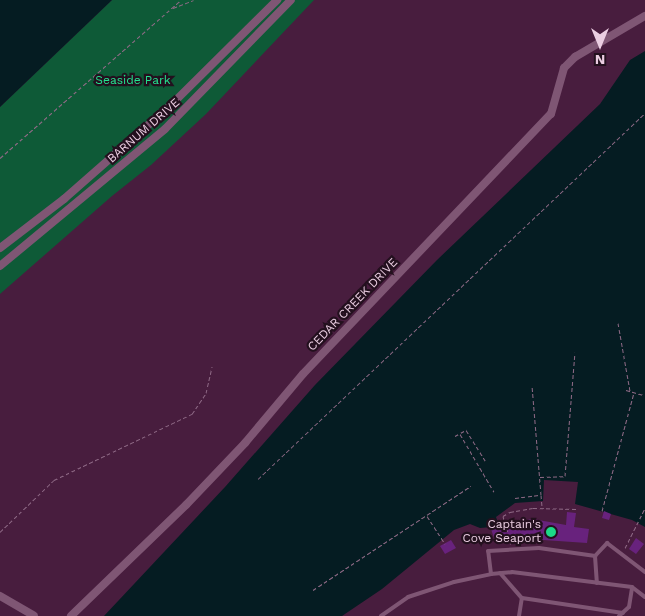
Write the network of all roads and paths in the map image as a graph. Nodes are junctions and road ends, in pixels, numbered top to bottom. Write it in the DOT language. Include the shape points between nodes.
graph roads {
  1 [pos="181,0"];
  2 [pos="194,0"];
  3 [pos="277,0"];
  4 [pos="291,0"];
  5 [pos="172,8"];
  6 [pos="645,16"];
  7 [pos="645,113"];
  8 [pos="0,158"];
  9 [pos="0,248"];
  10 [pos="0,266"];
  11 [pos="618,323"];
  12 [pos="575,352"];
  13 [pos="212,367"];
  14 [pos="532,386"];
  15 [pos="626,390"];
  16 [pos="630,391"];
  17 [pos="634,392"];
  18 [pos="644,396"];
  19 [pos="460,434"];
  20 [pos="456,436"];
  21 [pos="487,463"];
  22 [pos="540,477"];
  23 [pos="258,479"];
  24 [pos="471,486"];
  25 [pos="494,492"];
  26 [pos="541,495"];
  27 [pos="515,498"];
  28 [pos="542,508"];
  29 [pos="645,508"];
  30 [pos="576,509"];
  31 [pos="602,511"];
  32 [pos="427,515"];
  33 [pos="0,532"];
  34 [pos="445,544"];
  35 [pos="512,550"];
  36 [pos="622,554"];
  37 [pos="596,556"];
  38 [pos="645,572"];
  39 [pos="500,573"];
  40 [pos="491,574"];
  41 [pos="597,583"];
  42 [pos="632,587"];
  43 [pos="313,590"];
  44 [pos="0,596"];
  45 [pos="645,597"];
  46 [pos="522,598"];
  47 [pos="621,614"];
  48 [pos="34,616"];
  49 [pos="71,616"];
  50 [pos="381,616"];
  51 [pos="519,616"];
  1 -- 5 [label="path"];
  2 -- 5 [label="path"];
  3 -- 9 [label="street, BARNUM DRIVE" via="170,106 64,199"];
  4 -- 10 [label="street, BARNUM DRIVE" via="165,129"];
  5 -- 8 [label="path"];
  6 -- 49 [label="street, CEDAR CREEK DRIVE" via="564,68 551,114 303,374 245,443 186,505"];
  7 -- 23 [label="path"];
  11 -- 16 [label="path"];
  12 -- 22 [label="path" via="565,476"];
  13 -- 33 [label="path" via="206,393 192,414 54,480"];
  14 -- 22 [label="path"];
  15 -- 16 [label="path"];
  16 -- 17 [label="path"];
  17 -- 18 [label="path"];
  17 -- 31 [label="path"];
  19 -- 20 [label="path"];
  19 -- 21 [label="path" via="466,430"];
  19 -- 25 [label="path"];
  22 -- 26 [label="path"];
  24 -- 32 [label="path"];
  26 -- 27 [label="path"];
  26 -- 28 [label="path"];
  28 -- 30 [label="path"];
  28 -- 35 [label="path" via="519,509 503,516"];
  29 -- 36 [label="path"];
  32 -- 34 [label="path"];
  32 -- 43 [label="path"];
  35 -- 37 [label="lane" via="539,548"];
  35 -- 40 [label="lane" via="488,551"];
  36 -- 37 [label="lane" via="607,543"];
  36 -- 38 [label="lane"];
  37 -- 41 [label="lane"];
  39 -- 40 [label="lane"];
  39 -- 41 [label="lane"];
  39 -- 46 [label="lane"];
  40 -- 50 [label="lane" via="408,597"];
  41 -- 42 [label="lane"];
  42 -- 45 [label="lane"];
  42 -- 47 [label="lane" via="629,607"];
  44 -- 48 [label="street"];
  46 -- 47 [label="lane"];
  46 -- 51 [label="lane"];
}
